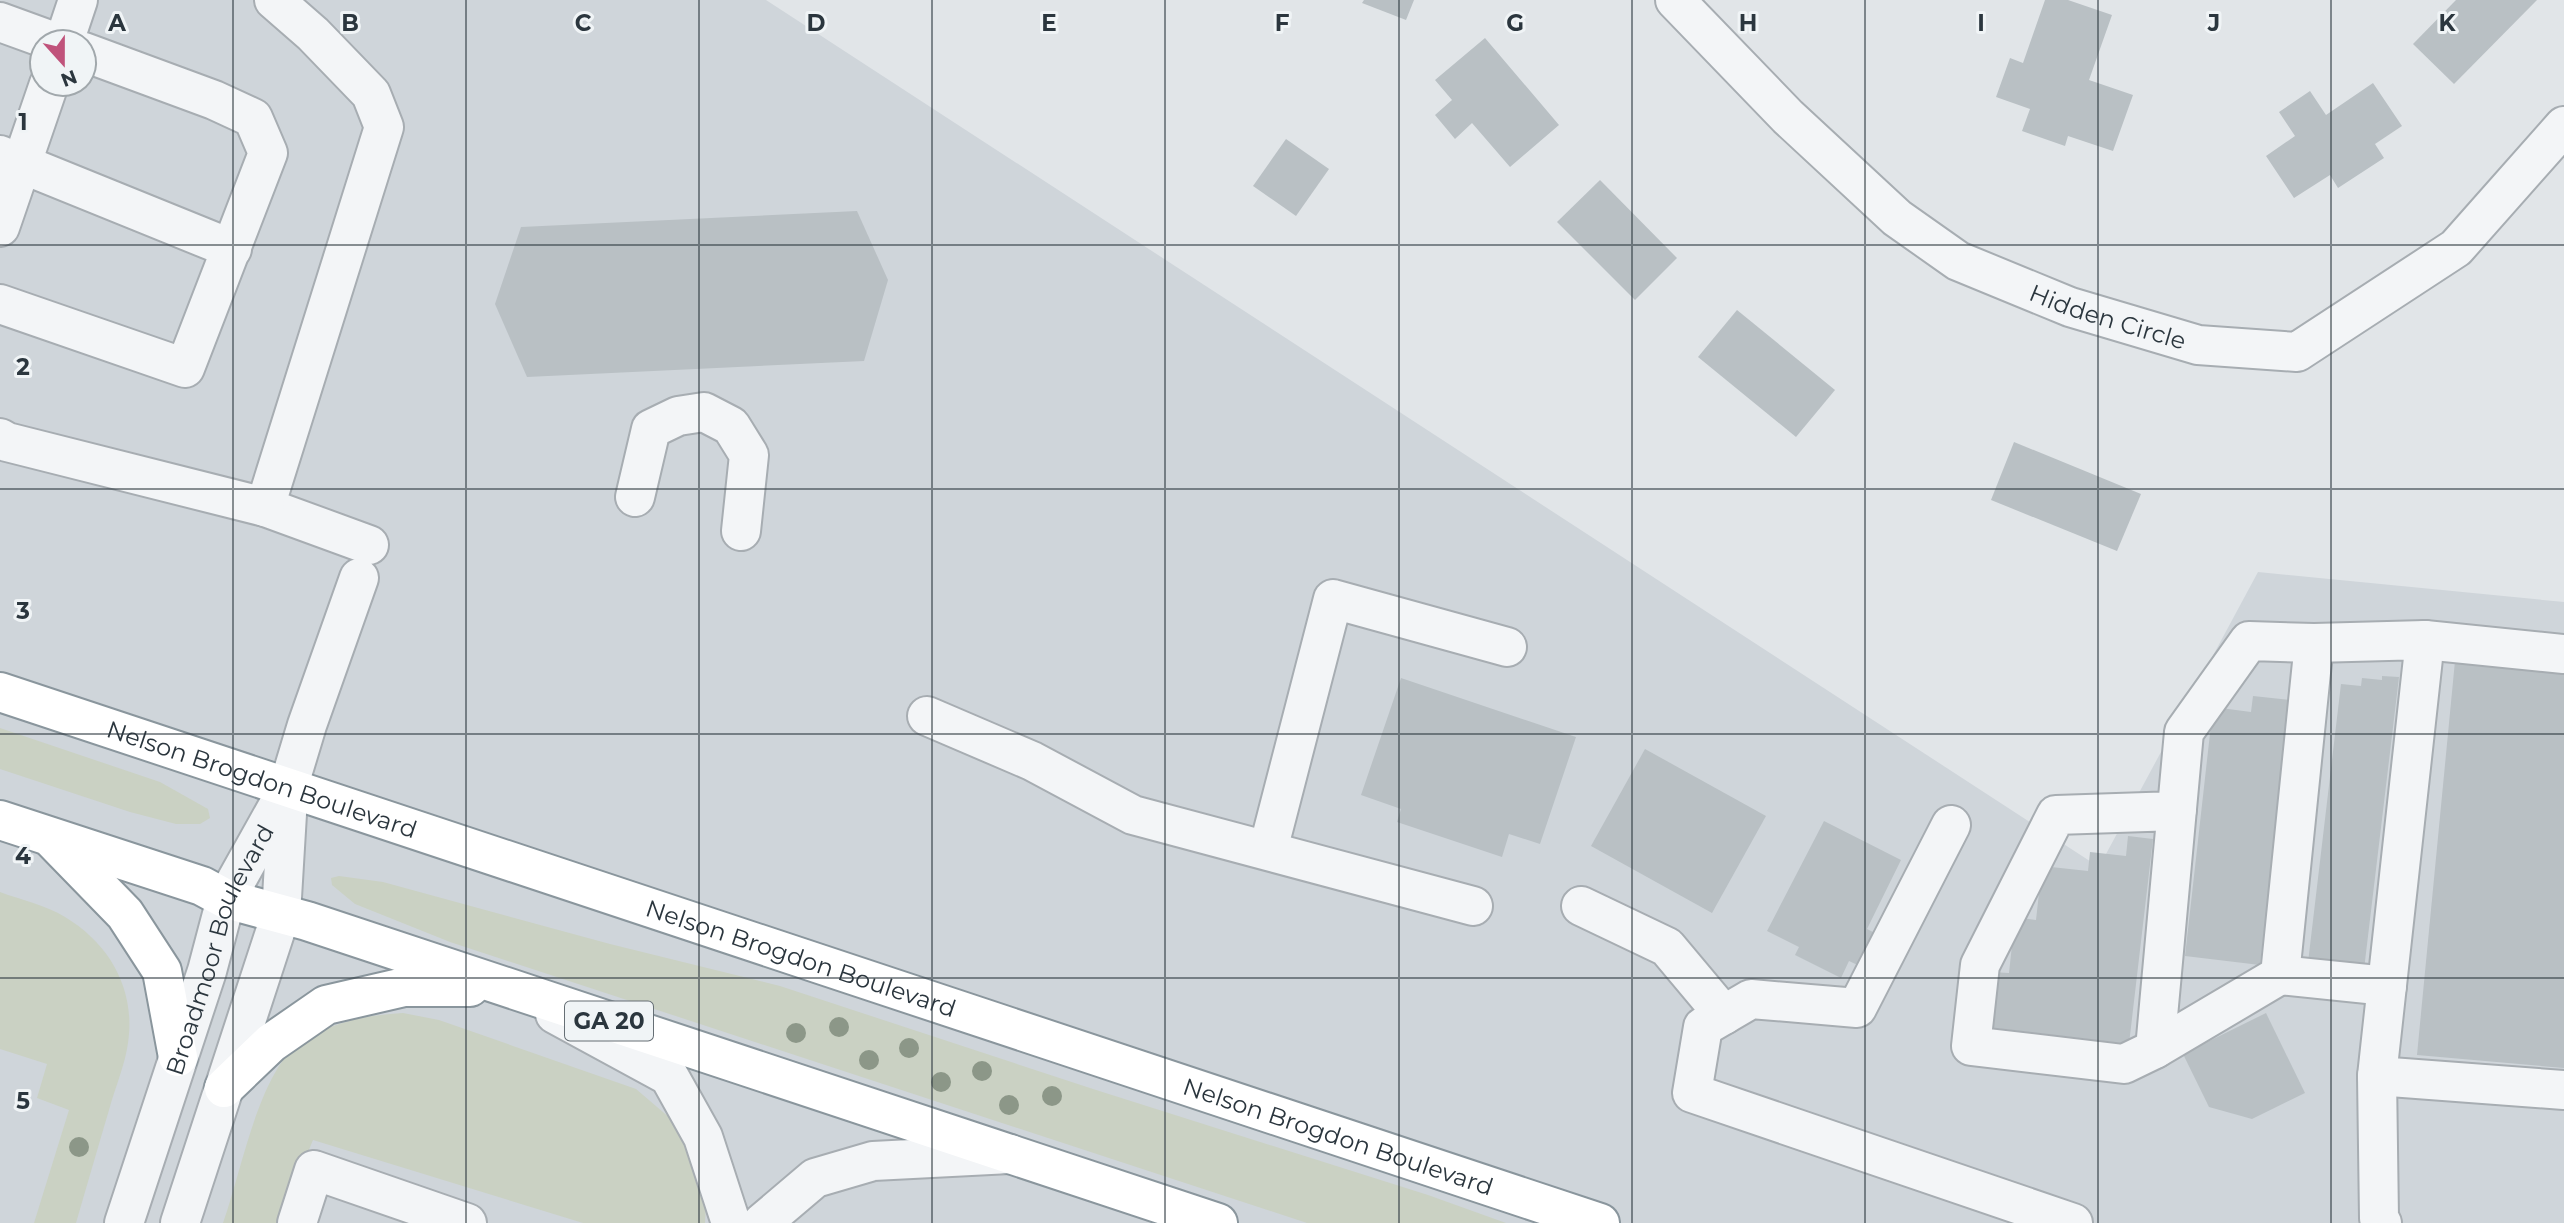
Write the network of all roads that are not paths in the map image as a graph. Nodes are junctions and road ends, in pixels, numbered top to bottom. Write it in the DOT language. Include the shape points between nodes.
graph roads {
  1 [pos="78,0"];
  2 [pos="274,0"];
  3 [pos="1675,0"];
  4 [pos="0,22"];
  5 [pos="69,28"];
  6 [pos="28,32"];
  7 [pos="98,57"];
  8 [pos="42,98"];
  9 [pos="2564,126"];
  10 [pos="11,159"];
  11 [pos="0,227"];
  12 [pos="232,249"];
  13 [pos="0,303"];
  14 [pos="0,438"];
  15 [pos="635,497"];
  16 [pos="265,507"];
  17 [pos="741,531"];
  18 [pos="2425,640"];
  19 [pos="2314,643"];
  20 [pos="1507,647"];
  21 [pos="2564,654"];
  22 [pos="0,692"];
  23 [pos="926,716"];
  24 [pos="288,788"];
  25 [pos="2177,811"];
  26 [pos="0,820"];
  27 [pos="1951,825"];
  28 [pos="49,836"];
  29 [pos="1268,850"];
  30 [pos="226,899"];
  31 [pos="1473,906"];
  32 [pos="1581,906"];
  33 [pos="281,914"];
  34 [pos="2280,975"];
  35 [pos="2387,986"];
  36 [pos="507,988"];
  37 [pos="1724,1015"];
  38 [pos="2155,1049"];
  39 [pos="178,1057"];
  40 [pos="2377,1076"];
  41 [pos="224,1088"];
  42 [pos="2564,1090"];
  43 [pos="1010,1154"];
  44 [pos="124,1223"];
  45 [pos="180,1223"];
  46 [pos="297,1223"];
  47 [pos="467,1223"];
  48 [pos="731,1223"];
  49 [pos="762,1223"];
  50 [pos="1218,1223"];
  51 [pos="1600,1223"];
  52 [pos="2073,1223"];
  53 [pos="2382,1223"];
  1 -- 5 [label="street"];
  2 -- 16 [label="street" via="371,94 384,127"];
  3 -- 9 [label="street, Hidden Circle" via="1788,117 1877,200 1958,261 2070,307 2197,345 2297,352 2456,248"];
  4 -- 6 [label="street"];
  7 -- 12 [label="street" via="253,118 268,153"];
  8 -- 10 [label="street"];
  10 -- 11 [label="street"];
  10 -- 12 [label="street"];
  12 -- 13 [label="street" via="186,368"];
  14 -- 16 [label="street"];
  15 -- 17 [label="street" via="651,429 678,416 704,412 731,426 749,455"];
  16 -- 24 [label="street" via="364,562"];
  18 -- 19 [label="street"];
  18 -- 21 [label="street"];
  18 -- 35 [label="street"];
  19 -- 25 [label="street" via="2249,641 2184,732"];
  19 -- 34 [label="street"];
  20 -- 29 [label="street" via="1333,599"];
  22 -- 24 [label="highway, Nelson Brogdon Boulevard"];
  23 -- 29 [label="street" via="1032,761 1133,815"];
  24 -- 30 [label="street, Broadmoor Boulevard"];
  24 -- 33 [label="street, Broadmoor Boulevard"];
  24 -- 51 [label="highway, Nelson Brogdon Boulevard"];
  25 -- 38 [label="street"];
  25 -- 38 [label="street" via="2056,815 1980,965 1971,1046 2124,1064"];
  26 -- 28 [label="highway, GA 20"];
  27 -- 37 [label="street" via="1857,1008 1751,999"];
  28 -- 30 [label="highway, GA 20" via="202,886"];
  28 -- 39 [label="highway" via="125,914 162,971"];
  29 -- 31 [label="street"];
  30 -- 33 [label="highway, GA 20"];
  30 -- 39 [label="street, Broadmoor Boulevard"];
  32 -- 37 [label="street" via="1667,947"];
  33 -- 36 [label="highway, GA 20"];
  33 -- 41 [label="street, Broadmoor Boulevard"];
  34 -- 35 [label="street"];
  34 -- 38 [label="street"];
  35 -- 40 [label="street"];
  36 -- 41 [label="highway" via="404,986 326,1005 271,1043"];
  36 -- 43 [label="highway, GA 20"];
  36 -- 48 [label="street" via="669,1076 703,1137"];
  37 -- 52 [label="street" via="1703,1027 1692,1093"];
  39 -- 44 [label="street, Broadmoor Boulevard"];
  40 -- 42 [label="street"];
  40 -- 53 [label="street"];
  41 -- 45 [label="street, Broadmoor Boulevard"];
  43 -- 49 [label="street" via="873,1161 815,1178"];
  43 -- 50 [label="highway, GA 20"];
  46 -- 47 [label="street" via="314,1170"];
}
